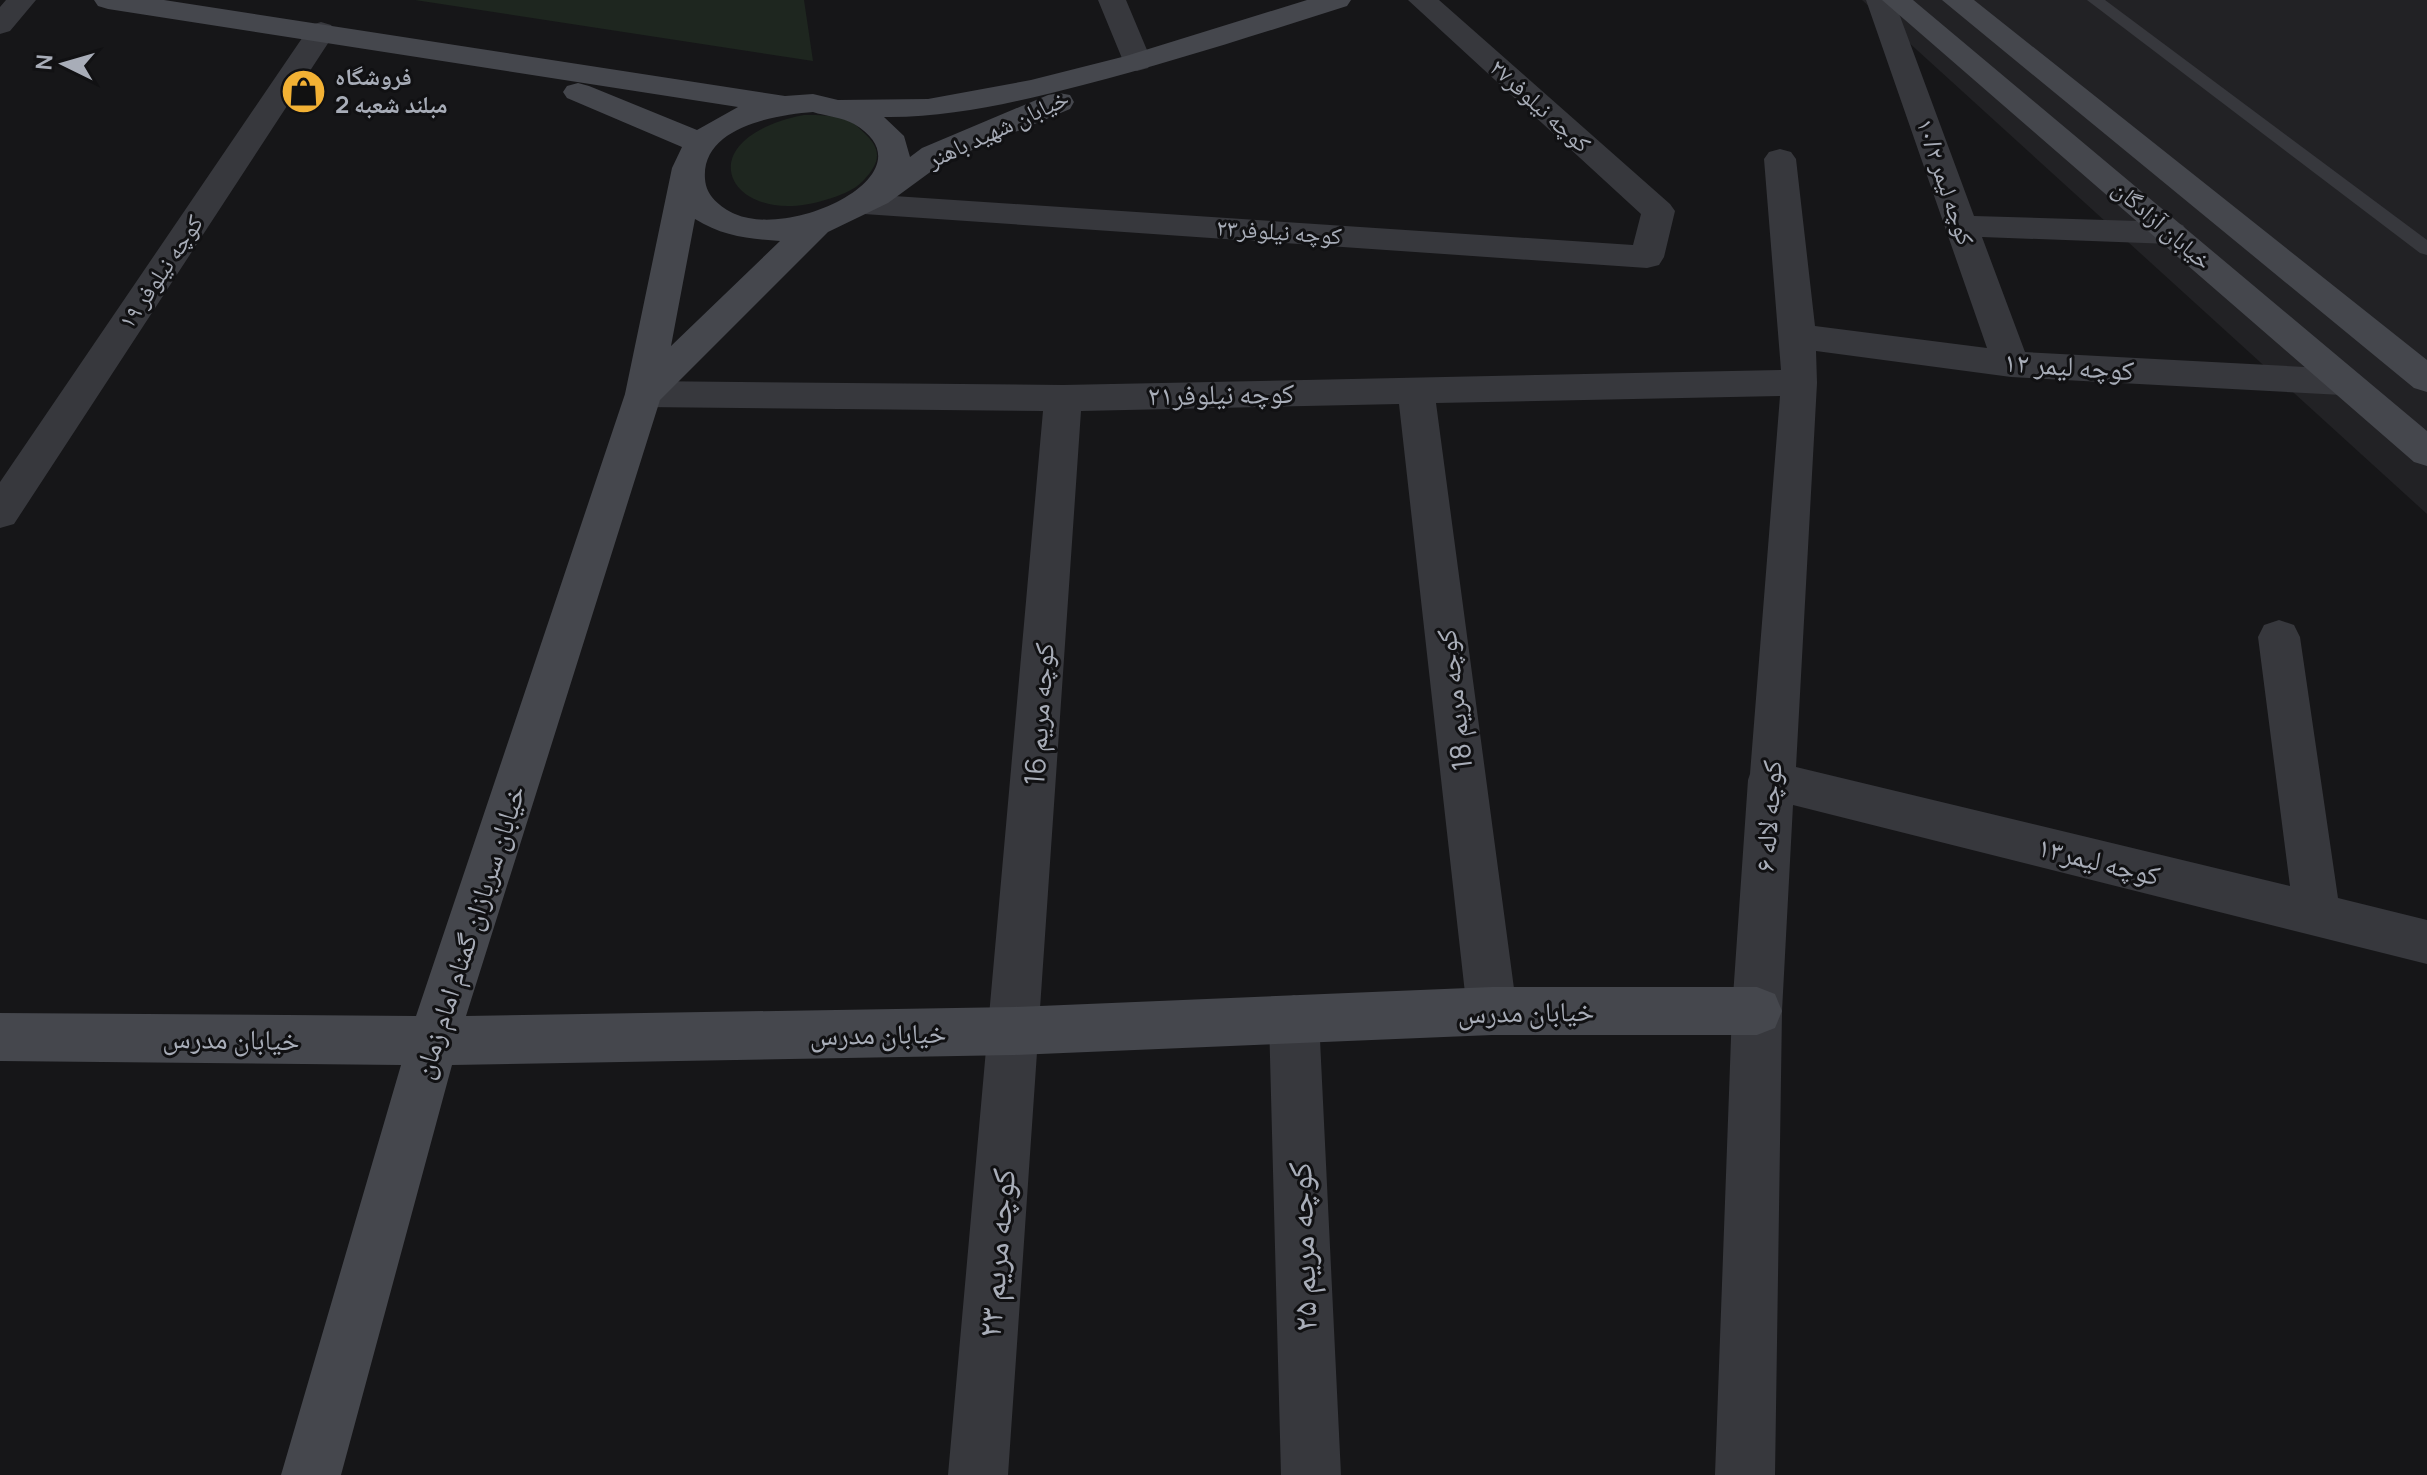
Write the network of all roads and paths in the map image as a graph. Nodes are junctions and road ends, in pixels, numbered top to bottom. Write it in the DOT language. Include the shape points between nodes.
graph roads {
  1 [pos="22,0"];
  2 [pos="108,0"];
  3 [pos="298,0"];
  4 [pos="1112,0"];
  5 [pos="1337,0"];
  6 [pos="1422,0"];
  7 [pos="1880,0"];
  8 [pos="1896,0"];
  9 [pos="1956,0"];
  10 [pos="2095,0"];
  11 [pos="1298,6"];
  12 [pos="0,25"];
  13 [pos="279,25"];
  14 [pos="321,31"];
  15 [pos="493,60"];
  16 [pos="1137,62"];
  17 [pos="782,105"];
  18 [pos="845,107"];
  19 [pos="701,143"];
  20 [pos="1780,159"];
  21 [pos="686,183"];
  22 [pos="864,204"];
  23 [pos="1658,211"];
  24 [pos="815,226"];
  25 [pos="1961,226"];
  26 [pos="2171,233"];
  27 [pos="2427,249"];
  28 [pos="1798,336"];
  29 [pos="2011,364"];
  30 [pos="2427,379"];
  31 [pos="2342,382"];
  32 [pos="1799,383"];
  33 [pos="1416,390"];
  34 [pos="643,394"];
  35 [pos="1063,398"];
  36 [pos="2427,452"];
  37 [pos="0,513"];
  38 [pos="2279,637"];
  39 [pos="1770,780"];
  40 [pos="2317,915"];
  41 [pos="2427,942"];
  42 [pos="1492,1011"];
  43 [pos="1757,1011"];
  44 [pos="1294,1019"];
  45 [pos="1014,1031"];
  46 [pos="0,1037"];
  47 [pos="433,1041"];
  48 [pos="311,1475"];
  49 [pos="978,1475"];
  50 [pos="1311,1475"];
  51 [pos="1745,1475"];
  1 -- 12 [label="street"];
  2 -- 13 [label="street"];
  3 -- 13 [label="street"];
  4 -- 16 [label="street"];
  5 -- 11 [label="street, خیابان شهید باهنر"];
  6 -- 23 [label="street, کوچه نیلوفر۲۷"];
  7 -- 25 [label="street, کوچه لیمر ۱۰/۲"];
  8 -- 26 [label="street, خیابان آزادگان"];
  9 -- 30 [label="street, خیابان آزادگان"];
  10 -- 27 [label="lane"];
  11 -- 16 [label="street, خیابان شهید باهنر"];
  13 -- 14 [label="street"];
  14 -- 15 [label="street"];
  14 -- 37 [label="street, کوچه نیلوفر ۱۹"];
  15 -- 17 [label="street"];
  15 -- 19 [label="street"];
  16 -- 18 [label="street, خیابان شهید باهنر" via="928,108"];
  16 -- 22 [label="street, خیابان شهید باهنر" via="1044,109 933,155"];
  17 -- 18 [label="street"];
  17 -- 19 [label="street" via="750,112"];
  18 -- 22 [label="street" via="880,126 895,154 890,176"];
  19 -- 21 [label="street" via="689,163"];
  20 -- 28 [label="street, کوچه لاله ۶"];
  21 -- 24 [label="street" via="695,203 715,219 779,231"];
  21 -- 34 [label="street, خیابان سربازان گمنام امام زمان"];
  22 -- 23 [label="street, کوچه نیلوفر۲۳" via="1647,257"];
  22 -- 24 [label="street"];
  24 -- 34 [label="street, خیابان سربازان گمنام امام زمان"];
  25 -- 26 [label="street"];
  25 -- 29 [label="street, کوچه لیمر ۱۰/۲"];
  26 -- 31 [label="street, خیابان آزادگان"];
  28 -- 29 [label="street, کوچه لیمر ۱۲"];
  28 -- 32 [label="street, کوچه لاله ۶"];
  29 -- 31 [label="street, کوچه لیمر ۱۲"];
  31 -- 36 [label="street, خیابان آزادگان"];
  32 -- 33 [label="street, کوچه نیلوفر۲۱"];
  32 -- 39 [label="street, کوچه لاله ۶"];
  33 -- 35 [label="street, کوچه نیلوفر۲۱"];
  33 -- 42 [label="street, کوچه مریم 18"];
  34 -- 35 [label="street, کوچه نیلوفر۲۱"];
  34 -- 47 [label="street, خیابان سربازان گمنام امام زمان"];
  35 -- 45 [label="street, کوچه مریم 16"];
  38 -- 40 [label="street"];
  39 -- 40 [label="street, کوچه لیمر۱۳"];
  39 -- 43 [label="street, کوچه لاله ۶"];
  40 -- 41 [label="street, کوچه لیمر۱۳"];
  42 -- 43 [label="street, خیابان مدرس"];
  42 -- 44 [label="street, خیابان مدرس"];
  43 -- 51 [label="street, کوچه لاله ۶"];
  44 -- 45 [label="street, خیابان مدرس"];
  44 -- 50 [label="street, کوچه مریم ۲۵"];
  45 -- 47 [label="street, خیابان مدرس"];
  45 -- 49 [label="street, کوچه مریم ۲۳"];
  46 -- 47 [label="street, خیابان مدرس"];
  47 -- 48 [label="street, خیابان سربازان گمنام امام زمان"];
}
